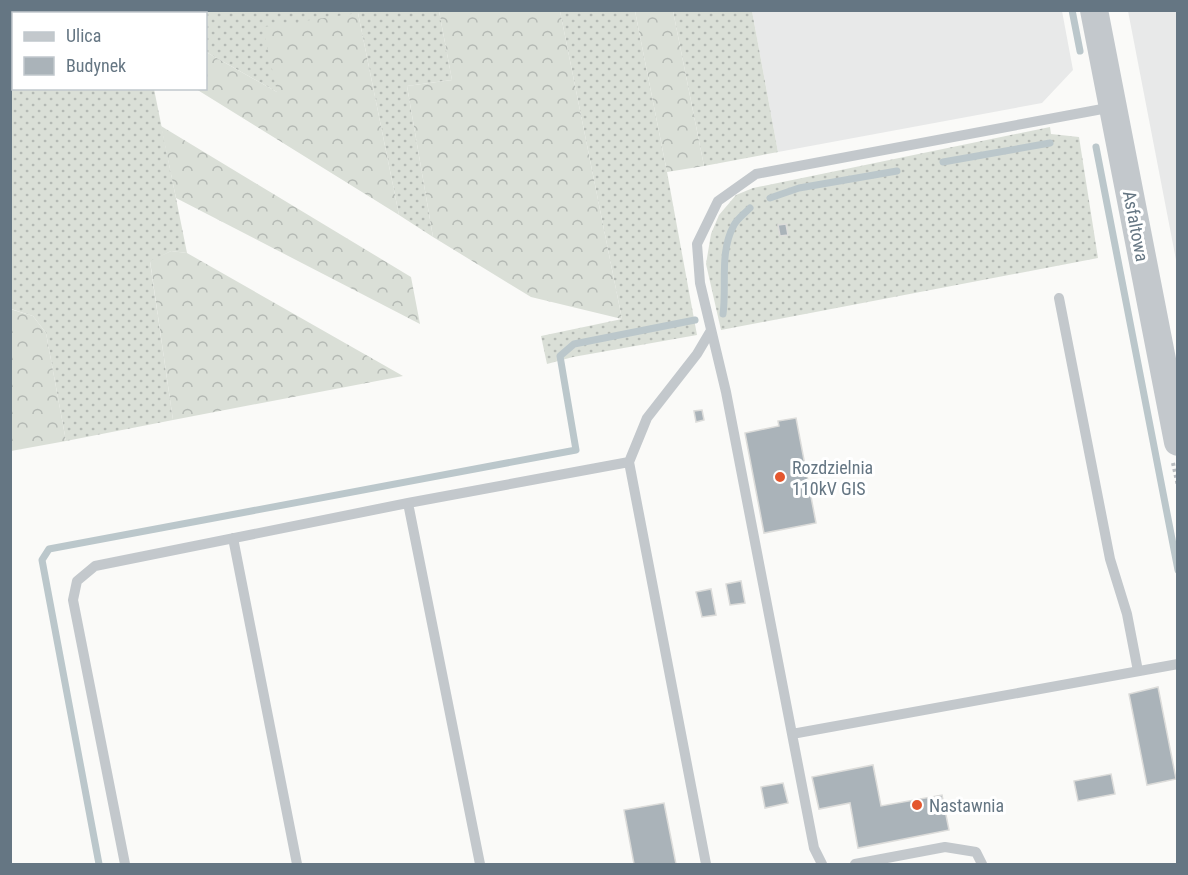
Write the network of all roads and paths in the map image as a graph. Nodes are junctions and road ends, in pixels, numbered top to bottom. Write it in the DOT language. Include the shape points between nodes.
graph roads {
  1 [pos="1094,10"];
  2 [pos="1113,107"];
  3 [pos="1059,298"];
  4 [pos="710,332"];
  5 [pos="1178,442"];
  6 [pos="629,462"];
  7 [pos="408,503"];
  8 [pos="233,538"];
  9 [pos="1178,664"];
  10 [pos="1138,671"];
  11 [pos="792,734"];
  12 [pos="125,864"];
  13 [pos="297,864"];
  14 [pos="480,864"];
  15 [pos="706,864"];
  16 [pos="822,864"];
  17 [pos="855,864"];
  18 [pos="982,864"];
  1 -- 2 [label="street, Asfaltowa"];
  2 -- 4 [label="lane" via="756,174 718,201 697,244"];
  2 -- 5 [label="street, Asfaltowa"];
  3 -- 10 [label="lane" via="1110,559 1127,614"];
  4 -- 6 [label="lane" via="647,418"];
  4 -- 11 [label="lane" via="726,392"];
  6 -- 7 [label="lane"];
  6 -- 15 [label="lane"];
  7 -- 8 [label="lane"];
  7 -- 14 [label="lane"];
  8 -- 12 [label="lane" via="95,566 77,581 73,600"];
  8 -- 13 [label="lane"];
  9 -- 10 [label="lane"];
  10 -- 11 [label="lane"];
  11 -- 16 [label="lane" via="814,848"];
  17 -- 18 [label="lane" via="945,847 976,852"];
}
